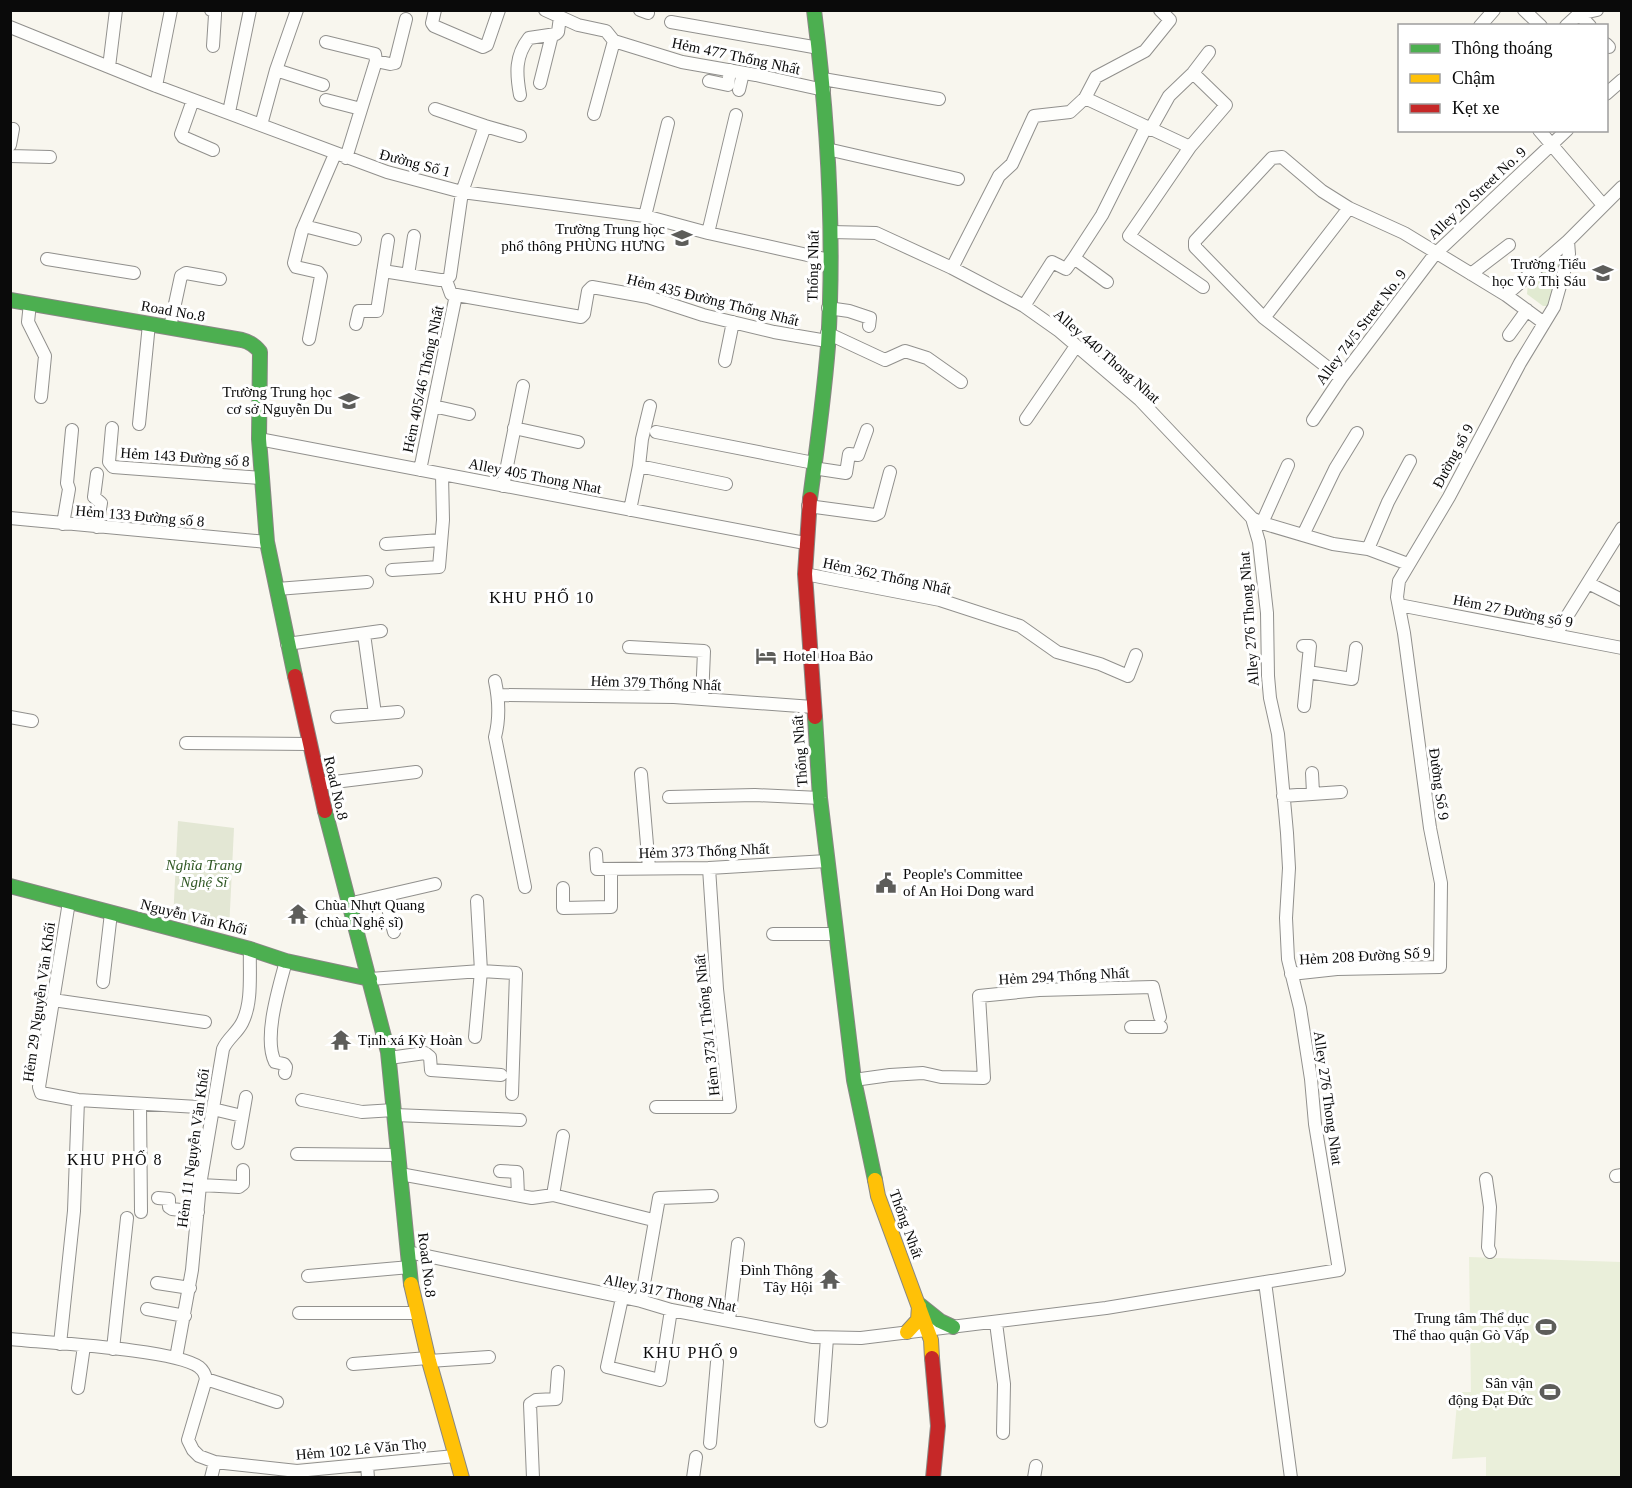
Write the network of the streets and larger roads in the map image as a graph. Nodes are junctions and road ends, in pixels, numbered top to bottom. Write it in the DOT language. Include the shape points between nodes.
graph roads {
  1 [pos="116,10"];
  2 [pos="171,10"];
  3 [pos="210,10"];
  4 [pos="250,10"];
  5 [pos="297,10"];
  6 [pos="435,10"];
  7 [pos="499,10"];
  8 [pos="545,10"];
  9 [pos="814,10"];
  10 [pos="1160,10"];
  11 [pos="1494,10"];
  12 [pos="1524,10"];
  13 [pos="1597,10"];
  14 [pos="1579,12"];
  15 [pos="567,16"];
  16 [pos="406,19"];
  17 [pos="671,22"];
  18 [pos="1482,24"];
  19 [pos="1539,24"];
  20 [pos="1568,24"];
  21 [pos="1588,24"];
  22 [pos="10,27"];
  23 [pos="552,35"];
  24 [pos="614,41"];
  25 [pos="326,42"];
  26 [pos="213,46"];
  27 [pos="819,48"];
  28 [pos="1209,52"];
  29 [pos="376,61"];
  30 [pos="109,67"];
  31 [pos="276,70"];
  32 [pos="730,70"];
  33 [pos="743,73"];
  34 [pos="1193,73"];
  35 [pos="1622,80"];
  36 [pos="710,81"];
  37 [pos="540,83"];
  38 [pos="322,85"];
  39 [pos="823,85"];
  40 [pos="156,86"];
  41 [pos="739,90"];
  42 [pos="1608,92"];
  43 [pos="520,95"];
  44 [pos="1085,98"];
  45 [pos="939,99"];
  46 [pos="193,100"];
  47 [pos="326,100"];
  48 [pos="361,109"];
  49 [pos="435,109"];
  50 [pos="229,112"];
  51 [pos="594,114"];
  52 [pos="736,115"];
  53 [pos="668,123"];
  54 [pos="261,124"];
  55 [pos="484,126"];
  56 [pos="1148,128"];
  57 [pos="13,129"];
  58 [pos="1541,132"];
  59 [pos="1564,132"];
  60 [pos="520,135"];
  61 [pos="10,145"];
  62 [pos="1551,145"];
  63 [pos="1190,147"];
  64 [pos="827,148"];
  65 [pos="213,150"];
  66 [pos="10,156"];
  67 [pos="340,156"];
  68 [pos="50,157"];
  69 [pos="958,179"];
  70 [pos="1622,187"];
  71 [pos="462,192"];
  72 [pos="1603,205"];
  73 [pos="1349,208"];
  74 [pos="645,216"];
  75 [pos="304,226"];
  76 [pos="831,232"];
  77 [pos="708,233"];
  78 [pos="414,237"];
  79 [pos="356,239"];
  80 [pos="388,240"];
  81 [pos="1568,241"];
  82 [pos="1509,245"];
  83 [pos="1435,254"];
  84 [pos="1074,258"];
  85 [pos="47,259"];
  86 [pos="830,260"];
  87 [pos="952,268"];
  88 [pos="383,271"];
  89 [pos="134,273"];
  90 [pos="1471,274"];
  91 [pos="408,275"];
  92 [pos="220,279"];
  93 [pos="446,280"];
  94 [pos="1107,282"];
  95 [pos="1203,287"];
  96 [pos="456,295"];
  97 [pos="1506,295"];
  98 [pos="10,300"];
  99 [pos="30,303"];
  100 [pos="1024,306"];
  101 [pos="828,308"];
  102 [pos="1527,310"];
  103 [pos="1264,318"];
  104 [pos="733,322"];
  105 [pos="1544,323"];
  106 [pos="149,324"];
  107 [pos="356,324"];
  108 [pos="869,326"];
  109 [pos="170,327"];
  110 [pos="1509,335"];
  111 [pos="827,337"];
  112 [pos="309,339"];
  113 [pos="1076,346"];
  114 [pos="724,361"];
  115 [pos="1341,378"];
  116 [pos="962,382"];
  117 [pos="523,386"];
  118 [pos="41,397"];
  119 [pos="433,406"];
  120 [pos="650,406"];
  121 [pos="469,414"];
  122 [pos="1026,419"];
  123 [pos="1313,420"];
  124 [pos="139,424"];
  125 [pos="112,428"];
  126 [pos="514,428"];
  127 [pos="72,430"];
  128 [pos="867,430"];
  129 [pos="656,432"];
  130 [pos="1357,433"];
  131 [pos="259,439"];
  132 [pos="578,442"];
  133 [pos="1410,461"];
  134 [pos="1288,465"];
  135 [pos="639,466"];
  136 [pos="814,466"];
  137 [pos="420,470"];
  138 [pos="890,472"];
  139 [pos="97,474"];
  140 [pos="442,475"];
  141 [pos="261,478"];
  142 [pos="726,484"];
  143 [pos="503,486"];
  144 [pos="808,506"];
  145 [pos="630,510"];
  146 [pos="10,518"];
  147 [pos="1257,521"];
  148 [pos="63,524"];
  149 [pos="97,527"];
  150 [pos="1622,528"];
  151 [pos="1303,535"];
  152 [pos="441,540"];
  153 [pos="267,542"];
  154 [pos="805,543"];
  155 [pos="386,544"];
  156 [pos="1368,549"];
  157 [pos="1408,564"];
  158 [pos="392,570"];
  159 [pos="805,574"];
  160 [pos="367,582"];
  161 [pos="1588,583"];
  162 [pos="277,589"];
  163 [pos="1622,600"];
  164 [pos="1399,605"];
  165 [pos="381,631"];
  166 [pos="364,634"];
  167 [pos="1556,634"];
  168 [pos="287,644"];
  169 [pos="1303,646"];
  170 [pos="629,647"];
  171 [pos="1356,648"];
  172 [pos="1622,648"];
  173 [pos="1136,655"];
  174 [pos="1308,672"];
  175 [pos="495,681"];
  176 [pos="498,694"];
  177 [pos="702,699"];
  178 [pos="813,706"];
  179 [pos="1304,706"];
  180 [pos="398,712"];
  181 [pos="375,714"];
  182 [pos="10,717"];
  183 [pos="337,717"];
  184 [pos="32,721"];
  185 [pos="186,743"];
  186 [pos="309,744"];
  187 [pos="416,772"];
  188 [pos="1312,772"];
  189 [pos="641,774"];
  190 [pos="318,784"];
  191 [pos="1341,792"];
  192 [pos="1313,793"];
  193 [pos="1283,796"];
  194 [pos="669,797"];
  195 [pos="820,798"];
  196 [pos="596,854"];
  197 [pos="827,861"];
  198 [pos="649,868"];
  199 [pos="709,868"];
  200 [pos="611,869"];
  201 [pos="435,884"];
  202 [pos="10,886"];
  203 [pos="525,887"];
  204 [pos="563,888"];
  205 [pos="385,896"];
  206 [pos="477,901"];
  207 [pos="69,902"];
  208 [pos="348,904"];
  209 [pos="111,913"];
  210 [pos="394,932"];
  211 [pos="773,934"];
  212 [pos="835,934"];
  213 [pos="250,949"];
  214 [pos="286,961"];
  215 [pos="1440,967"];
  216 [pos="481,971"];
  217 [pos="1291,974"];
  218 [pos="369,979"];
  219 [pos="103,982"];
  220 [pos="53,1000"];
  221 [pos="205,1022"];
  222 [pos="1131,1027"];
  223 [pos="475,1037"];
  224 [pos="389,1058"];
  225 [pos="285,1073"];
  226 [pos="501,1075"];
  227 [pos="854,1080"];
  228 [pos="512,1094"];
  229 [pos="246,1096"];
  230 [pos="78,1100"];
  231 [pos="302,1100"];
  232 [pos="140,1104"];
  233 [pos="198,1107"];
  234 [pos="656,1107"];
  235 [pos="213,1109"];
  236 [pos="394,1113"];
  237 [pos="242,1116"];
  238 [pos="520,1120"];
  239 [pos="564,1136"];
  240 [pos="238,1143"];
  241 [pos="297,1154"];
  242 [pos="399,1155"];
  243 [pos="243,1170"];
  244 [pos="500,1171"];
  245 [pos="400,1174"];
  246 [pos="1486,1179"];
  247 [pos="200,1185"];
  248 [pos="553,1195"];
  249 [pos="518,1196"];
  250 [pos="712,1196"];
  251 [pos="158,1198"];
  252 [pos="141,1212"];
  253 [pos="198,1212"];
  254 [pos="127,1218"];
  255 [pos="653,1220"];
  256 [pos="738,1244"];
  257 [pos="408,1252"];
  258 [pos="1490,1252"];
  259 [pos="410,1267"];
  260 [pos="308,1276"];
  261 [pos="1265,1282"];
  262 [pos="158,1283"];
  263 [pos="190,1288"];
  264 [pos="622,1298"];
  265 [pos="641,1301"];
  266 [pos="919,1305"];
  267 [pos="147,1309"];
  268 [pos="671,1310"];
  269 [pos="299,1313"];
  270 [pos="417,1313"];
  271 [pos="185,1316"];
  272 [pos="729,1320"];
  273 [pos="996,1323"];
  274 [pos="953,1327"];
  275 [pos="928,1329"];
  276 [pos="907,1332"];
  277 [pos="827,1338"];
  278 [pos="10,1339"];
  279 [pos="60,1344"];
  280 [pos="84,1346"];
  281 [pos="113,1349"];
  282 [pos="489,1357"];
  283 [pos="176,1358"];
  284 [pos="428,1359"];
  285 [pos="717,1362"];
  286 [pos="353,1364"];
  287 [pos="558,1372"];
  288 [pos="206,1379"];
  289 [pos="78,1388"];
  290 [pos="277,1402"];
  291 [pos="821,1421"];
  292 [pos="1003,1433"];
  293 [pos="710,1443"];
  294 [pos="455,1456"];
  295 [pos="696,1457"];
  296 [pos="215,1462"];
  297 [pos="368,1471"];
  298 [pos="211,1478"];
  299 [pos="462,1478"];
  300 [pos="533,1478"];
  301 [pos="693,1478"];
  302 [pos="933,1478"];
  303 [pos="1291,1478"];
  1 -- 30 [label="street"];
  2 -- 40 [label="street"];
  3 -- 26 [label="street" via="216,15"];
  4 -- 50 [label="street"];
  5 -- 31 [label="street"];
  6 -- 7 [label="street" via="434,26 483,47"];
  8 -- 15 [label="street, Hẻm 477 Thống Nhất"];
  9 -- 27 [label="street, Thống Nhất"];
  10 -- 44 [label="street" via="1170,20 1145,51 1096,77"];
  11 -- 18 [label="street"];
  12 -- 19 [label="street"];
  13 -- 14 [label="street"];
  14 -- 20 [label="street"];
  14 -- 21 [label="street"];
  15 -- 23 [label="street"];
  15 -- 24 [label="street, Hẻm 477 Thống Nhất" via="578,25 606,30"];
  16 -- 29 [label="street" via="395,63"];
  17 -- 27 [label="street"];
  22 -- 30 [label="street, Đường Số 1"];
  23 -- 37 [label="street"];
  23 -- 43 [label="street" via="529,38 523,46 516,71"];
  24 -- 32 [label="street, Hẻm 477 Thống Nhất" via="682,62"];
  24 -- 51 [label="street"];
  25 -- 29 [label="street" via="375,54"];
  27 -- 39 [label="street, Thống Nhất"];
  28 -- 34 [label="street"];
  29 -- 48 [label="street"];
  30 -- 40 [label="street, Đường Số 1"];
  31 -- 38 [label="street"];
  31 -- 54 [label="street"];
  32 -- 33 [label="street, Hẻm 477 Thống Nhất"];
  32 -- 36 [label="street" via="728,85"];
  33 -- 39 [label="street, Hẻm 477 Thống Nhất"];
  33 -- 41 [label="street"];
  34 -- 56 [label="street" via="1170,96"];
  34 -- 63 [label="street" via="1226,105"];
  35 -- 42 [label="street"];
  39 -- 45 [label="street, Hẻm 477 Thống Nhất"];
  39 -- 64 [label="street, Thống Nhất"];
  40 -- 46 [label="street, Đường Số 1"];
  44 -- 56 [label="street"];
  44 -- 87 [label="street" via="1070,112 1034,116 1012,164 999,176"];
  46 -- 50 [label="street, Đường Số 1"];
  46 -- 65 [label="street" via="181,134"];
  47 -- 48 [label="street"];
  48 -- 67 [label="street"];
  49 -- 55 [label="street"];
  50 -- 54 [label="street, Đường Số 1"];
  52 -- 77 [label="street"];
  53 -- 74 [label="street"];
  54 -- 67 [label="street, Đường Số 1"];
  55 -- 60 [label="street"];
  55 -- 71 [label="street"];
  56 -- 63 [label="street"];
  56 -- 84 [label="street" via="1102,215"];
  57 -- 61 [label="street"];
  58 -- 62 [label="street"];
  59 -- 62 [label="street, Alley 20 Street No. 9"];
  62 -- 72 [label="street"];
  62 -- 83 [label="street, Alley 20 Street No. 9"];
  63 -- 95 [label="street" via="1129,236"];
  64 -- 69 [label="street"];
  64 -- 76 [label="street, Thống Nhất"];
  66 -- 68 [label="street"];
  67 -- 71 [label="street, Đường Số 1"];
  67 -- 75 [label="street"];
  70 -- 72 [label="street"];
  71 -- 74 [label="street, Đường Số 1"];
  71 -- 93 [label="street" via="450,276"];
  72 -- 81 [label="street"];
  73 -- 83 [label="street" via="1404,233"];
  73 -- 103 [label="street"];
  73 -- 103 [label="street" via="1276,156 1195,241 1195,247"];
  74 -- 77 [label="street, Đường Số 1"];
  75 -- 79 [label="street"];
  75 -- 112 [label="street" via="294,266 321,276"];
  76 -- 86 [label="street, Thống Nhất"];
  76 -- 87 [label="street, Alley 440 Thong Nhat" via="876,233"];
  77 -- 86 [label="street, Đường Số 1"];
  78 -- 91 [label="street"];
  80 -- 88 [label="street"];
  81 -- 97 [label="street"];
  81 -- 105 [label="street, Đường số 9" via="1569,254 1554,307"];
  82 -- 90 [label="street"];
  83 -- 90 [label="street"];
  83 -- 115 [label="street, Alley 74/5 Street No. 9"];
  84 -- 94 [label="street"];
  84 -- 100 [label="street" via="1066,269 1052,262"];
  85 -- 89 [label="street"];
  86 -- 101 [label="street, Thống Nhất"];
  87 -- 100 [label="street, Alley 440 Thong Nhat"];
  88 -- 91 [label="street"];
  88 -- 107 [label="street" via="377,311 359,311"];
  90 -- 97 [label="street"];
  91 -- 93 [label="street"];
  92 -- 109 [label="street" via="186,273 181,276"];
  93 -- 96 [label="street" via="448,290"];
  96 -- 104 [label="street, Hẻm 435 Đường Thống Nhất" via="581,317 592,287 648,297"];
  96 -- 119 [label="street, Hẻm 405/46 Thống Nhất"];
  97 -- 102 [label="street"];
  98 -- 99 [label="street, Road No.8"];
  99 -- 106 [label="street, Road No.8"];
  99 -- 118 [label="street" via="28,322 45,356"];
  100 -- 113 [label="street, Alley 440 Thong Nhat"];
  101 -- 108 [label="street" via="870,318"];
  101 -- 111 [label="street, Thống Nhất"];
  102 -- 105 [label="street"];
  102 -- 110 [label="street"];
  103 -- 115 [label="street"];
  104 -- 111 [label="street, Hẻm 435 Đường Thống Nhất" via="774,332"];
  104 -- 114 [label="street"];
  105 -- 157 [label="street, Đường số 9"];
  106 -- 109 [label="street, Road No.8"];
  106 -- 124 [label="street"];
  109 -- 131 [label="street, Road No.8" via="257,347"];
  111 -- 116 [label="street, Hẻm 435 Đường Thống Nhất" via="885,360 905,351 927,358"];
  111 -- 136 [label="street, Thống Nhất"];
  113 -- 122 [label="street"];
  113 -- 147 [label="street, Alley 440 Thong Nhat" via="1140,400"];
  115 -- 123 [label="street, Alley 74/5 Street No. 9"];
  117 -- 126 [label="street"];
  119 -- 121 [label="street"];
  119 -- 137 [label="street, Hẻm 405/46 Thống Nhất"];
  120 -- 135 [label="street"];
  125 -- 141 [label="street, Hẻm 143 Đường số 8" via="109,462 113,467"];
  126 -- 132 [label="street"];
  126 -- 143 [label="street"];
  127 -- 148 [label="street"];
  128 -- 136 [label="street" via="858,455 849,454 846,472"];
  129 -- 136 [label="street"];
  130 -- 151 [label="street"];
  131 -- 137 [label="street, Alley 405 Thong Nhat"];
  131 -- 141 [label="street, Road No.8"];
  133 -- 156 [label="street"];
  134 -- 147 [label="street"];
  135 -- 142 [label="street"];
  135 -- 145 [label="street"];
  136 -- 144 [label="street, Thống Nhất"];
  137 -- 140 [label="street, Alley 405 Thong Nhat"];
  138 -- 144 [label="street" via="879,513 875,515"];
  139 -- 149 [label="street" via="94,497 101,503"];
  140 -- 143 [label="street, Alley 405 Thong Nhat"];
  140 -- 152 [label="street"];
  141 -- 153 [label="street, Road No.8"];
  143 -- 145 [label="street, Alley 405 Thong Nhat"];
  144 -- 154 [label="street, Thống Nhất"];
  145 -- 154 [label="street, Alley 405 Thong Nhat"];
  146 -- 148 [label="street, Hẻm 133 Đường số 8"];
  147 -- 151 [label="street"];
  147 -- 193 [label="street, Alley 276 Thong Nhat" via="1267,613 1270,698 1278,734"];
  148 -- 149 [label="street, Hẻm 133 Đường số 8"];
  149 -- 153 [label="street, Hẻm 133 Đường số 8"];
  150 -- 161 [label="street"];
  151 -- 156 [label="street"];
  152 -- 155 [label="street"];
  152 -- 158 [label="street" via="439,567"];
  153 -- 162 [label="street, Road No.8"];
  154 -- 159 [label="street, Thống Nhất"];
  156 -- 157 [label="street"];
  157 -- 164 [label="street, Đường số 9" via="1399,581"];
  159 -- 173 [label="street, Hẻm 362 Thống Nhất" via="940,600 1020,626 1057,652 1128,676"];
  159 -- 178 [label="street, Thống Nhất"];
  160 -- 162 [label="street"];
  161 -- 163 [label="street"];
  161 -- 167 [label="street"];
  162 -- 168 [label="street, Road No.8"];
  164 -- 167 [label="street, Hẻm 27 Đường số 9"];
  164 -- 215 [label="street, Đường Số 9" via="1441,883"];
  165 -- 166 [label="street"];
  166 -- 168 [label="street"];
  166 -- 181 [label="street"];
  167 -- 172 [label="street, Hẻm 27 Đường số 9"];
  168 -- 186 [label="street, Road No.8"];
  169 -- 174 [label="street" via="1310,646"];
  170 -- 177 [label="street" via="704,651"];
  171 -- 174 [label="street" via="1352,679"];
  174 -- 179 [label="street"];
  175 -- 176 [label="street"];
  176 -- 177 [label="street, Hẻm 379 Thống Nhất"];
  176 -- 203 [label="street" via="495,737"];
  177 -- 178 [label="street, Hẻm 379 Thống Nhất"];
  178 -- 195 [label="street, Thống Nhất"];
  180 -- 181 [label="street"];
  181 -- 183 [label="street"];
  182 -- 184 [label="street"];
  185 -- 186 [label="street"];
  186 -- 190 [label="street, Road No.8"];
  187 -- 190 [label="street"];
  188 -- 192 [label="street"];
  189 -- 198 [label="street"];
  190 -- 208 [label="street, Road No.8"];
  191 -- 192 [label="street"];
  192 -- 193 [label="street"];
  193 -- 217 [label="street, Alley 276 Thong Nhat"];
  194 -- 195 [label="street"];
  195 -- 197 [label="street, Thống Nhất"];
  196 -- 200 [label="street" via="597,869"];
  197 -- 199 [label="street, Hẻm 373 Thống Nhất"];
  197 -- 212 [label="street, Thống Nhất"];
  198 -- 199 [label="street, Hẻm 373 Thống Nhất"];
  198 -- 200 [label="street, Hẻm 373 Thống Nhất"];
  199 -- 234 [label="street, Hẻm 373/1 Thống Nhất" via="730,1107"];
  200 -- 204 [label="street" via="611,907 563,908"];
  201 -- 205 [label="street"];
  202 -- 207 [label="street, Nguyễn Văn Khối"];
  205 -- 208 [label="street"];
  205 -- 210 [label="street"];
  206 -- 216 [label="street"];
  207 -- 209 [label="street, Nguyễn Văn Khối"];
  207 -- 220 [label="street, Hẻm 29 Nguyễn Văn Khối"];
  208 -- 218 [label="street, Road No.8"];
  209 -- 213 [label="street, Nguyễn Văn Khối"];
  209 -- 219 [label="street"];
  211 -- 212 [label="street"];
  212 -- 227 [label="street, Thống Nhất"];
  213 -- 214 [label="street, Nguyễn Văn Khối"];
  213 -- 235 [label="street, Hẻm 11 Nguyễn Văn Khối" via="246,1015 222,1049"];
  214 -- 218 [label="street, Nguyễn Văn Khối"];
  214 -- 225 [label="street" via="270,1048 275,1062 286,1067"];
  215 -- 217 [label="street, Hẻm 208 Đường Số 9"];
  216 -- 218 [label="street"];
  216 -- 223 [label="street"];
  216 -- 228 [label="street" via="517,974"];
  217 -- 261 [label="street, Alley 276 Thong Nhat" via="1300,1008 1339,1270"];
  218 -- 224 [label="street, Road No.8"];
  220 -- 221 [label="street"];
  220 -- 230 [label="street, Hẻm 29 Nguyễn Văn Khối" via="39,1087 41,1093"];
  222 -- 227 [label="street, Hẻm 294 Thống Nhất" via="1160,1022 1153,987 979,996 984,1078 923,1073"];
  224 -- 226 [label="street" via="425,1053 430,1057 431,1070"];
  224 -- 236 [label="street, Road No.8"];
  227 -- 266 [label="street, Thống Nhất" via="878,1196"];
  229 -- 237 [label="street"];
  230 -- 232 [label="street, Hẻm 29 Nguyễn Văn Khối"];
  230 -- 279 [label="street" via="74,1211"];
  231 -- 236 [label="street" via="362,1112"];
  232 -- 233 [label="street, Hẻm 29 Nguyễn Văn Khối"];
  232 -- 252 [label="street"];
  235 -- 237 [label="street"];
  235 -- 247 [label="street, Hẻm 11 Nguyễn Văn Khối"];
  236 -- 238 [label="street"];
  236 -- 242 [label="street, Road No.8"];
  237 -- 240 [label="street"];
  239 -- 248 [label="street"];
  241 -- 242 [label="street"];
  242 -- 245 [label="street, Road No.8"];
  243 -- 247 [label="street" via="243,1184 239,1187"];
  244 -- 249 [label="street" via="517,1172"];
  245 -- 249 [label="street"];
  245 -- 257 [label="street, Road No.8"];
  246 -- 258 [label="street"];
  247 -- 253 [label="street, Hẻm 11 Nguyễn Văn Khối"];
  248 -- 249 [label="street"];
  248 -- 255 [label="street"];
  250 -- 255 [label="street" via="659,1198"];
  251 -- 253 [label="street" via="169,1199 171,1209"];
  253 -- 263 [label="street, Hẻm 11 Nguyễn Văn Khối"];
  254 -- 281 [label="street"];
  255 -- 265 [label="street"];
  256 -- 272 [label="street"];
  257 -- 259 [label="street, Road No.8"];
  257 -- 264 [label="street, Alley 317 Thong Nhat"];
  259 -- 260 [label="street"];
  259 -- 270 [label="street, Road No.8"];
  261 -- 273 [label="street, Alley 276 Thong Nhat"];
  261 -- 303 [label="street"];
  262 -- 263 [label="street"];
  263 -- 271 [label="street, Hẻm 11 Nguyễn Văn Khối"];
  264 -- 265 [label="street, Alley 317 Thong Nhat"];
  264 -- 268 [label="street" via="607,1367 660,1380"];
  265 -- 268 [label="street, Alley 317 Thong Nhat"];
  266 -- 274 [label="street"];
  266 -- 275 [label="street, Thống Nhất"];
  266 -- 276 [label="street" via="918,1320"];
  267 -- 271 [label="street"];
  268 -- 272 [label="street, Alley 317 Thong Nhat"];
  269 -- 270 [label="street"];
  270 -- 284 [label="street, Road No.8"];
  271 -- 283 [label="street, Hẻm 11 Nguyễn Văn Khối"];
  272 -- 277 [label="street, Alley 317 Thong Nhat"];
  273 -- 274 [label="street, Alley 276 Thong Nhat"];
  273 -- 292 [label="street" via="1004,1384"];
  274 -- 275 [label="street, Alley 276 Thong Nhat"];
  275 -- 276 [label="street, Alley 317 Thong Nhat"];
  275 -- 302 [label="street, Thống Nhất" via="938,1426"];
  276 -- 277 [label="street, Alley 317 Thong Nhat"];
  277 -- 291 [label="street"];
  278 -- 279 [label="street"];
  279 -- 280 [label="street"];
  280 -- 281 [label="street"];
  280 -- 289 [label="street"];
  281 -- 283 [label="street"];
  282 -- 284 [label="street"];
  283 -- 288 [label="street" via="199,1367"];
  284 -- 286 [label="street"];
  284 -- 294 [label="street, Road No.8"];
  285 -- 293 [label="street"];
  287 -- 300 [label="street" via="556,1399 530,1404"];
  288 -- 290 [label="street"];
  288 -- 296 [label="street, Hẻm 102 Lê Văn Thọ" via="188,1440 199,1456"];
  294 -- 297 [label="street, Hẻm 102 Lê Văn Thọ"];
  294 -- 299 [label="street, Road No.8"];
  295 -- 301 [label="street"];
  296 -- 297 [label="street, Hẻm 102 Lê Văn Thọ" via="297,1471"];
  296 -- 298 [label="street"];
}
